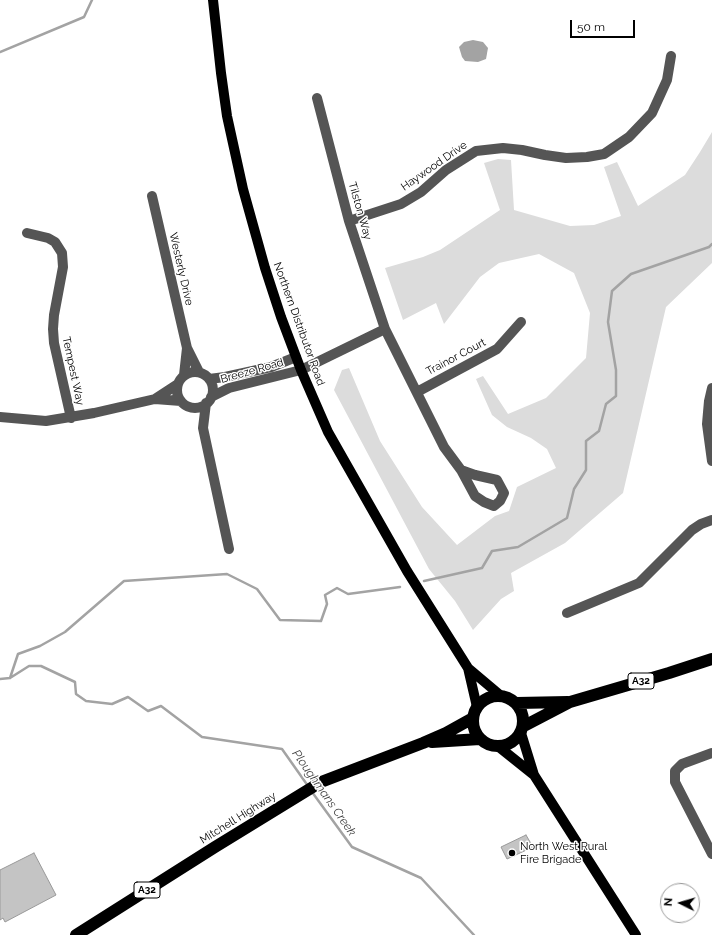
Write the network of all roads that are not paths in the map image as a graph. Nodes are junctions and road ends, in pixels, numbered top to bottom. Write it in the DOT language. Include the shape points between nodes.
graph roads {
  1 [pos="213,0"];
  2 [pos="670,56"];
  3 [pos="317,98"];
  4 [pos="152,196"];
  5 [pos="349,221"];
  6 [pos="27,232"];
  7 [pos="521,322"];
  8 [pos="385,329"];
  9 [pos="187,348"];
  10 [pos="296,357"];
  11 [pos="301,370"];
  12 [pos="199,372"];
  13 [pos="209,379"];
  14 [pos="181,380"];
  15 [pos="712,388"];
  16 [pos="417,392"];
  17 [pos="155,399"];
  18 [pos="209,400"];
  19 [pos="181,401"];
  20 [pos="191,407"];
  21 [pos="0,417"];
  22 [pos="71,418"];
  23 [pos="203,428"];
  24 [pos="712,461"];
  25 [pos="461,470"];
  26 [pos="712,520"];
  27 [pos="229,549"];
  28 [pos="567,613"];
  29 [pos="712,659"];
  30 [pos="468,668"];
  31 [pos="500,695"];
  32 [pos="570,702"];
  33 [pos="517,703"];
  34 [pos="475,712"];
  35 [pos="523,729"];
  36 [pos="480,739"];
  37 [pos="423,743"];
  38 [pos="499,747"];
  39 [pos="712,753"];
  40 [pos="534,775"];
  41 [pos="712,854"];
  42 [pos="76,935"];
  43 [pos="636,935"];
  1 -- 10 [label="main road, Northern Distributor Road" via="221,73 236,160 260,250"];
  2 -- 5 [label="street, Haywood Drive" via="667,80 652,113 629,137 604,154 566,158 503,148 476,151 400,204"];
  3 -- 5 [label="street, Tilston Way"];
  4 -- 9 [label="street, Westerly Drive"];
  5 -- 8 [label="street, Tilston Way"];
  6 -- 22 [label="street, Tempest Way" via="55,242 62,253 63,267 53,329"];
  7 -- 16 [label="street, Trainor Court" via="498,349"];
  8 -- 11 [label="street"];
  8 -- 16 [label="street, Tilston Way"];
  9 -- 12 [label="street, Westerly Drive"];
  9 -- 14 [label="street, Westerly Drive"];
  10 -- 11 [label="main road, Northern Distributor Road"];
  10 -- 13 [label="street, Breeze Road" via="272,368"];
  11 -- 18 [label="street, Breeze Road" via="229,388"];
  11 -- 30 [label="main road, Northern Distributor Road" via="338,452"];
  12 -- 13 [label="street"];
  12 -- 14 [label="street" via="191,372"];
  13 -- 18 [label="street" via="213,391"];
  14 -- 17 [label="street"];
  14 -- 19 [label="street" via="177,393"];
  15 -- 24 [label="street" via="707,424"];
  16 -- 25 [label="street, Tilston Way" via="444,447"];
  17 -- 19 [label="street"];
  17 -- 22 [label="street"];
  18 -- 20 [label="street" via="196,408"];
  18 -- 23 [label="street"];
  19 -- 20 [label="street"];
  20 -- 23 [label="street"];
  21 -- 22 [label="street" via="46,422"];
  23 -- 27 [label="street"];
  26 -- 28 [label="street" via="692,530 640,583"];
  29 -- 32 [label="highway, A32"];
  30 -- 31 [label="main road, Northern Distributor Road"];
  30 -- 34 [label="main road, Northern Distributor Road"];
  31 -- 33 [label="highway, A32"];
  31 -- 34 [label="highway, A32" via="487,698"];
  32 -- 33 [label="highway, A32"];
  32 -- 35 [label="highway, A32"];
  33 -- 35 [label="highway" via="523,712"];
  34 -- 36 [label="highway" via="474,728"];
  34 -- 37 [label="highway, Mitchell Highway / A32" via="446,733"];
  35 -- 38 [label="highway, A32" via="510,744"];
  35 -- 40 [label="main road"];
  36 -- 37 [label="highway, Mitchell Highway / A32"];
  36 -- 38 [label="highway, A32" via="489,745"];
  37 -- 42 [label="highway, Mitchell Highway / A32" via="321,782"];
  38 -- 40 [label="main road"];
  39 -- 41 [label="street" via="682,764 675,771 675,782"];
  40 -- 43 [label="main road"];
}
